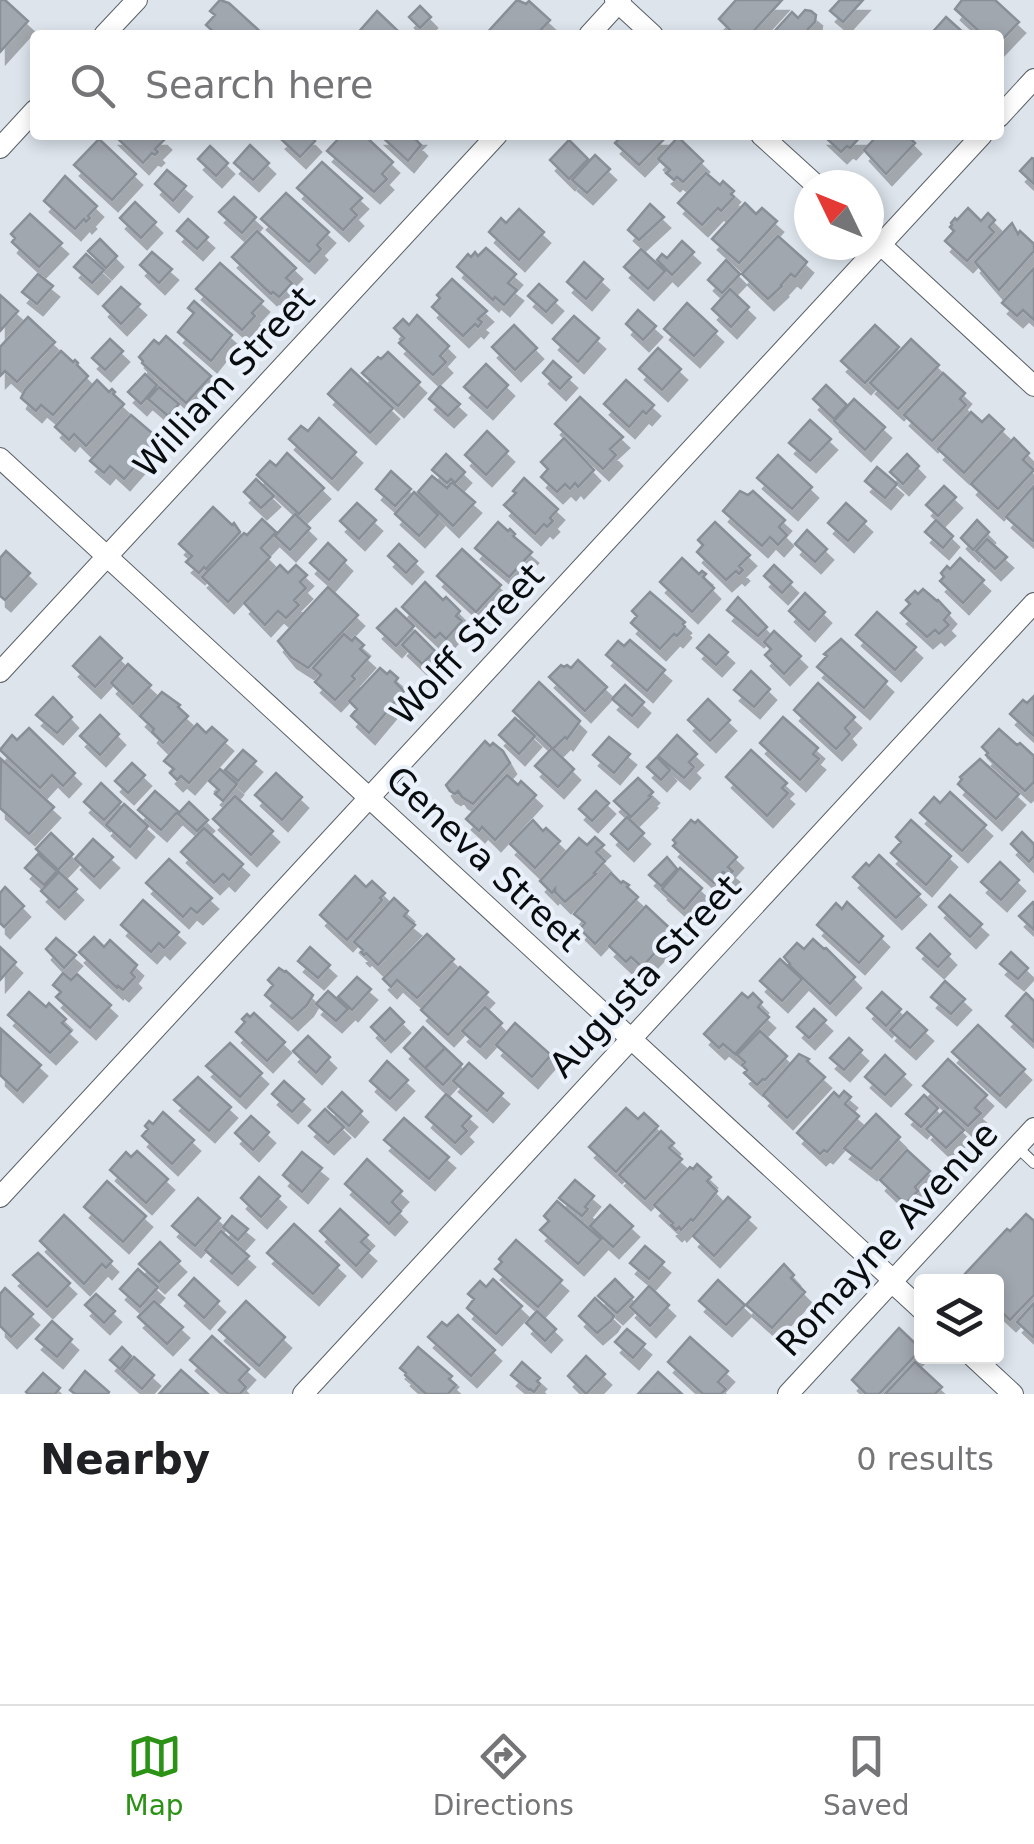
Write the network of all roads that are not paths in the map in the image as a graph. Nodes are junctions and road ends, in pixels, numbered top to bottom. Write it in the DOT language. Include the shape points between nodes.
graph roads {
  1 [pos="136,0"];
  2 [pos="618,1"];
  3 [pos="109,30"];
  4 [pos="593,30"];
  5 [pos="648,30"];
  6 [pos="1034,79"];
  7 [pos="1004,112"];
  8 [pos="30,115"];
  9 [pos="491,140"];
  10 [pos="767,140"];
  11 [pos="977,140"];
  12 [pos="0,148"];
  13 [pos="800,170"];
  14 [pos="884,230"];
  15 [pos="884,247"];
  16 [pos="856,260"];
  17 [pos="1034,386"];
  18 [pos="0,458"];
  19 [pos="107,556"];
  20 [pos="1034,602"];
  21 [pos="0,672"];
  22 [pos="369,798"];
  23 [pos="631,1038"];
  24 [pos="1034,1128"];
  25 [pos="1016,1147"];
  26 [pos="1034,1163"];
  27 [pos="0,1197"];
  28 [pos="893,1280"];
  29 [pos="914,1303"];
  30 [pos="981,1364"];
  31 [pos="303,1394"];
  32 [pos="788,1394"];
  33 [pos="1013,1394"];
  1 -- 3 [label="street"];
  2 -- 4 [label="street"];
  2 -- 5 [label="street"];
  6 -- 7 [label="street"];
  8 -- 12 [label="street"];
  9 -- 19 [label="street, William Street"];
  10 -- 13 [label="street"];
  11 -- 14 [label="street, Wolff Street"];
  15 -- 17 [label="street"];
  16 -- 22 [label="street, Wolff Street"];
  18 -- 19 [label="street, Geneva Street"];
  19 -- 21 [label="street, William Street"];
  19 -- 22 [label="street, Geneva Street"];
  20 -- 23 [label="street, Augusta Street"];
  22 -- 23 [label="street, Geneva Street"];
  22 -- 27 [label="street, Wolff Street"];
  23 -- 28 [label="street, Geneva Street"];
  23 -- 31 [label="street, Augusta Street"];
  24 -- 25 [label="street, Romayne Avenue"];
  25 -- 26 [label="lane"];
  25 -- 28 [label="street, Romayne Avenue"];
  28 -- 29 [label="street, Geneva Street"];
  28 -- 32 [label="street, Romayne Avenue"];
  30 -- 33 [label="street"];
}
